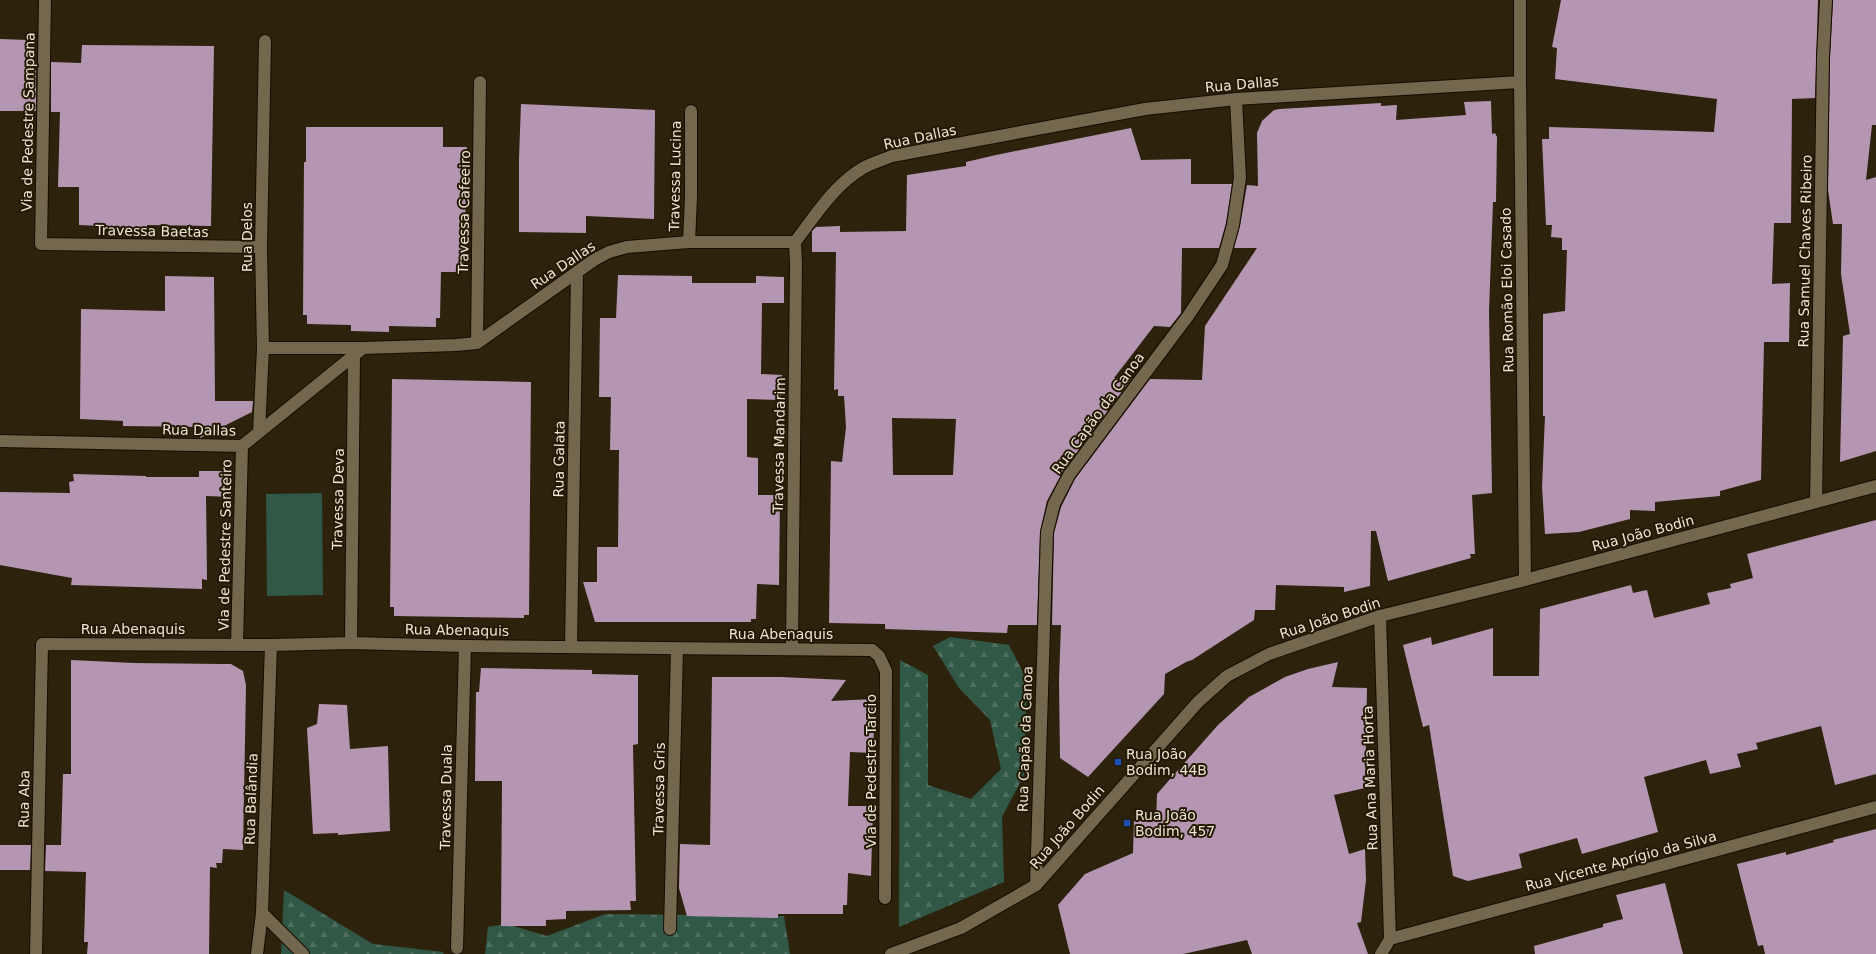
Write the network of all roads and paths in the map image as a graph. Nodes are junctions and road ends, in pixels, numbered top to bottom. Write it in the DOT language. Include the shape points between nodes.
graph roads {
  1 [pos="45,0"];
  2 [pos="1520,0"];
  3 [pos="1826,0"];
  4 [pos="265,41"];
  5 [pos="480,82"];
  6 [pos="1520,82"];
  7 [pos="1236,99"];
  8 [pos="691,111"];
  9 [pos="689,242"];
  10 [pos="794,242"];
  11 [pos="41,244"];
  12 [pos="261,248"];
  13 [pos="577,272"];
  14 [pos="477,343"];
  15 [pos="263,348"];
  16 [pos="359,352"];
  17 [pos="259,432"];
  18 [pos="0,441"];
  19 [pos="242,446"];
  20 [pos="1876,486"];
  21 [pos="1816,502"];
  22 [pos="1525,580"];
  23 [pos="1380,616"];
  24 [pos="351,643"];
  25 [pos="42,644"];
  26 [pos="237,645"];
  27 [pos="271,645"];
  28 [pos="465,646"];
  29 [pos="571,647"];
  30 [pos="677,649"];
  31 [pos="792,649"];
  32 [pos="872,650"];
  33 [pos="1876,807"];
  34 [pos="1036,885"];
  35 [pos="885,898"];
  36 [pos="262,913"];
  37 [pos="670,929"];
  38 [pos="1390,939"];
  39 [pos="457,948"];
  40 [pos="36,954"];
  41 [pos="257,954"];
  42 [pos="303,954"];
  43 [pos="891,954"];
  44 [pos="1381,954"];
  1 -- 11 [label="street, Via de Pedestre Sampana"];
  2 -- 6 [label="street, Rua Romão Eloi Casado"];
  3 -- 21 [label="street, Rua Samuel Chaves Ribeiro"];
  4 -- 12 [label="street, Rua Delos"];
  5 -- 14 [label="street, Travessa Cafeeiro"];
  6 -- 7 [label="street, Rua Dallas"];
  6 -- 22 [label="street, Rua Romão Eloi Casado"];
  7 -- 10 [label="street, Rua Dallas" via="1145,109 892,156 864,168 845,181"];
  7 -- 34 [label="street, Rua Capão da Canoa" via="1240,178 1234,225 1222,266 1188,316 1069,475 1054,504 1047,532"];
  8 -- 9 [label="street, Travessa Lucina"];
  9 -- 10 [label="street, Rua Dallas"];
  9 -- 13 [label="street, Rua Dallas" via="627,247 609,252"];
  10 -- 31 [label="street, Travessa Mandarim" via="796,264"];
  11 -- 12 [label="street, Travessa Baetas"];
  12 -- 15 [label="street, Rua Delos"];
  13 -- 14 [label="street, Rua Dallas"];
  13 -- 29 [label="street, Rua Galata"];
  14 -- 16 [label="street, Rua Dallas"];
  15 -- 16 [label="street, Rua Dallas"];
  15 -- 17 [label="street, Rua Delos"];
  16 -- 17 [label="street, Rua Dallas"];
  16 -- 24 [label="street, Travessa Deva"];
  17 -- 19 [label="street, Rua Dallas"];
  18 -- 19 [label="street, Rua Dallas"];
  19 -- 26 [label="street, Via de Pedestre Santeiro"];
  20 -- 21 [label="street, Rua João Bodin"];
  21 -- 22 [label="street, Rua João Bodin"];
  22 -- 23 [label="street, Rua João Bodin"];
  23 -- 34 [label="street, Rua João Bodin" via="1269,654 1227,676 1188,713"];
  23 -- 38 [label="street, Rua Ana Maria Horta"];
  24 -- 27 [label="street, Rua Abenaquis"];
  24 -- 28 [label="street, Rua Abenaquis"];
  25 -- 26 [label="street, Rua Abenaquis"];
  25 -- 40 [label="street, Rua Aba"];
  26 -- 27 [label="street, Rua Abenaquis"];
  27 -- 36 [label="street, Rua Balândia"];
  28 -- 29 [label="street, Rua Abenaquis"];
  28 -- 39 [label="street, Travessa Duala"];
  29 -- 30 [label="street, Rua Abenaquis"];
  30 -- 31 [label="street, Rua Abenaquis"];
  30 -- 37 [label="street, Travessa Gris"];
  31 -- 32 [label="street, Rua Abenaquis"];
  32 -- 35 [label="street, Via de Pedestre Tarcio" via="879,656 886,672"];
  33 -- 38 [label="street, Rua Vicente Aprígio da Silva"];
  34 -- 43 [label="street, Rua João Bodin" via="961,928"];
  36 -- 41 [label="street, Rua Balândia"];
  36 -- 42 [label="street"];
  38 -- 44 [label="street"];
}
